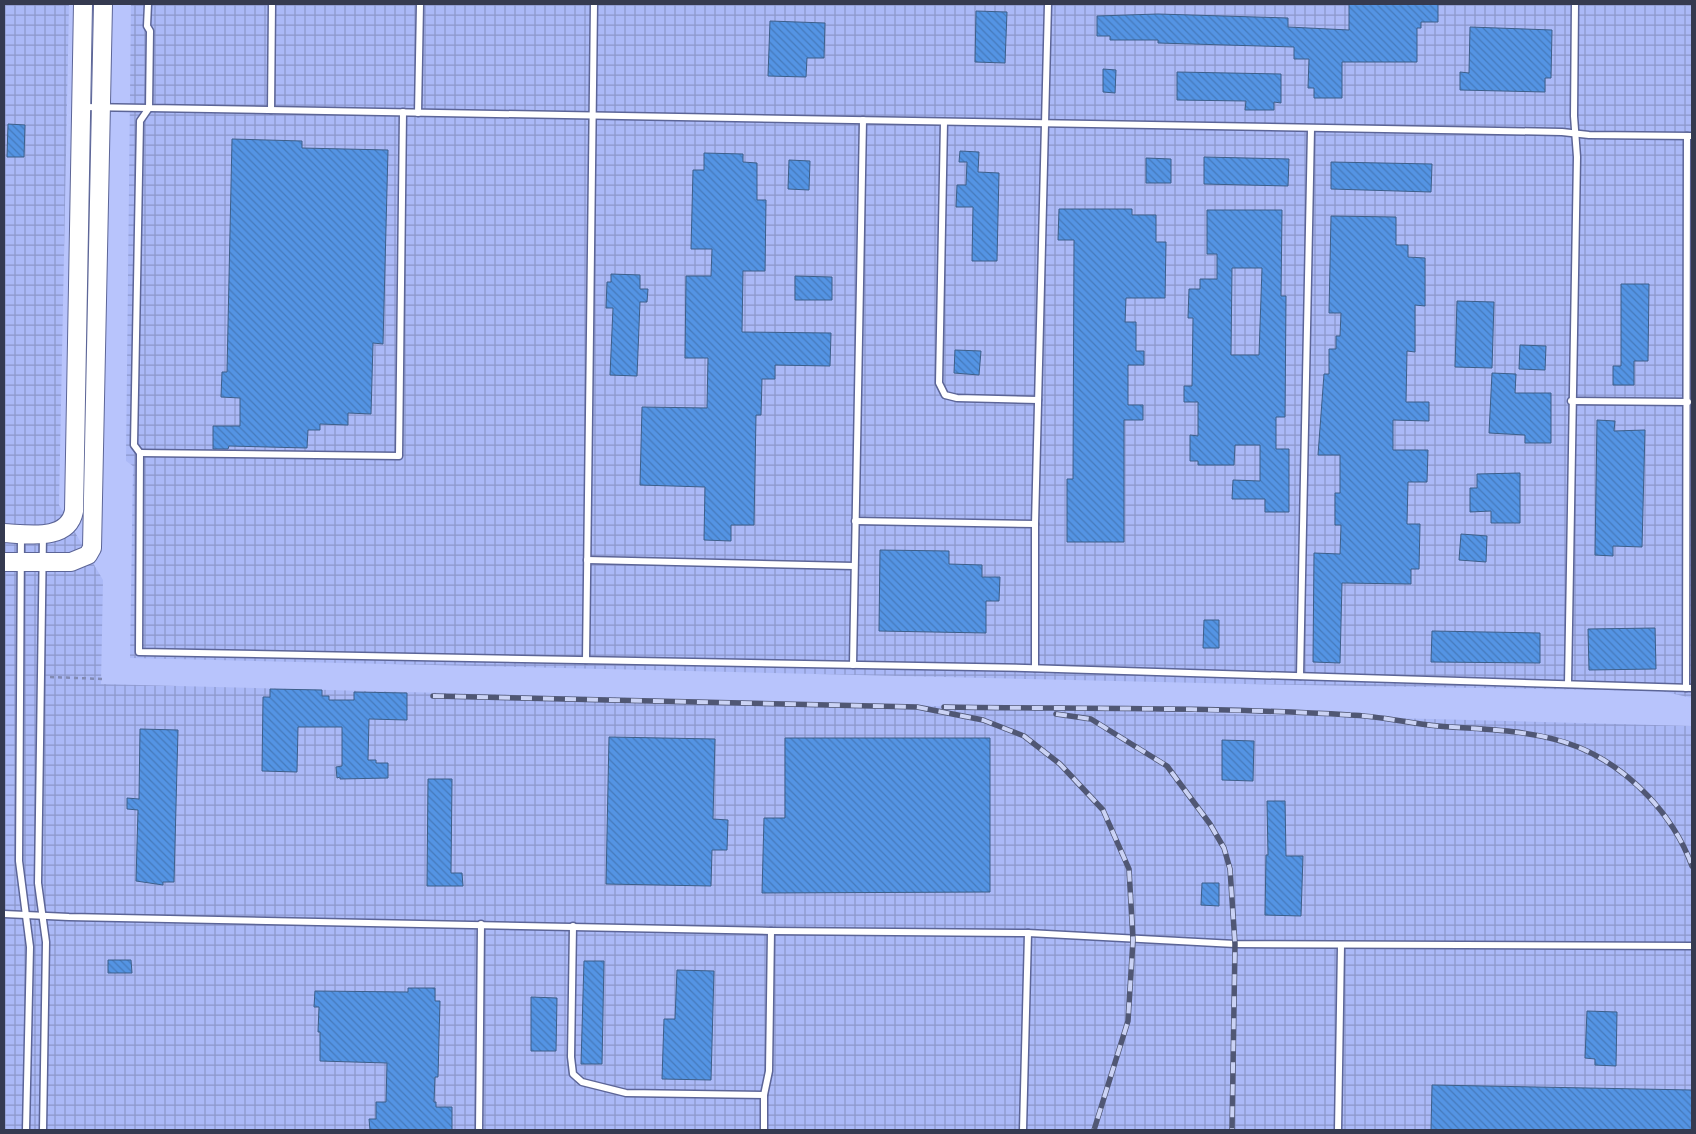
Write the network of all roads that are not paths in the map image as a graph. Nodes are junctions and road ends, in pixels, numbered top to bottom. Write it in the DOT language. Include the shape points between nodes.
graph roads {
  1 [pos="83,4"];
  2 [pos="103,4"];
  3 [pos="148,4"];
  4 [pos="272,4"];
  5 [pos="420,4"];
  6 [pos="594,4"];
  7 [pos="1048,4"];
  8 [pos="1575,4"];
  9 [pos="81,107"];
  10 [pos="102,107"];
  11 [pos="149,108"];
  12 [pos="271,110"];
  13 [pos="403,112"];
  14 [pos="418,113"];
  15 [pos="593,116"];
  16 [pos="863,120"];
  17 [pos="944,122"];
  18 [pos="1044,124"];
  19 [pos="1311,129"];
  20 [pos="1575,134"];
  21 [pos="1690,136"];
  22 [pos="1038,400"];
  23 [pos="1571,401"];
  24 [pos="1688,402"];
  25 [pos="140,453"];
  26 [pos="854,521"];
  27 [pos="1035,524"];
  28 [pos="4,534"];
  29 [pos="21,534"];
  30 [pos="44,534"];
  31 [pos="586,560"];
  32 [pos="12,562"];
  33 [pos="43,562"];
  34 [pos="854,566"];
  35 [pos="586,660"];
  36 [pos="852,665"];
  37 [pos="1035,668"];
  38 [pos="1300,676"];
  39 [pos="1568,684"];
  40 [pos="1689,688"];
  41 [pos="4,914"];
  42 [pos="25,915"];
  43 [pos="42,916"];
  44 [pos="481,924"];
  45 [pos="573,926"];
  46 [pos="771,930"];
  47 [pos="1028,933"];
  48 [pos="1342,946"];
  49 [pos="1692,946"];
  50 [pos="764,1095"];
  51 [pos="26,1130"];
  52 [pos="43,1130"];
  53 [pos="479,1130"];
  54 [pos="764,1130"];
  55 [pos="1023,1130"];
  56 [pos="1338,1130"];
  1 -- 9 [label="street"];
  2 -- 10 [label="street"];
  3 -- 11 [label="lane"];
  4 -- 12 [label="lane"];
  5 -- 14 [label="lane"];
  6 -- 15 [label="lane"];
  7 -- 18 [label="lane"];
  8 -- 20 [label="lane"];
  9 -- 10 [label="lane"];
  9 -- 30 [label="street" via="74,511 67,526"];
  10 -- 11 [label="lane"];
  10 -- 33 [label="street" via="92,548 80,560"];
  11 -- 12 [label="lane"];
  11 -- 25 [label="lane" via="140,121 134,444"];
  12 -- 13 [label="lane"];
  13 -- 14 [label="lane"];
  13 -- 25 [label="lane" via="399,456"];
  14 -- 15 [label="lane"];
  15 -- 16 [label="lane"];
  15 -- 31 [label="lane"];
  16 -- 17 [label="lane"];
  16 -- 26 [label="lane"];
  17 -- 18 [label="lane"];
  17 -- 22 [label="lane" via="939,383 945,395 957,398"];
  18 -- 19 [label="lane"];
  18 -- 22 [label="lane"];
  19 -- 20 [label="lane"];
  19 -- 38 [label="lane"];
  20 -- 21 [label="lane"];
  20 -- 23 [label="lane"];
  21 -- 24 [label="lane"];
  22 -- 27 [label="lane"];
  23 -- 24 [label="lane"];
  23 -- 39 [label="lane"];
  24 -- 40 [label="lane"];
  25 -- 35 [label="lane" via="139,652"];
  26 -- 27 [label="lane"];
  26 -- 34 [label="lane"];
  27 -- 37 [label="lane"];
  28 -- 29 [label="street"];
  29 -- 30 [label="street"];
  29 -- 32 [label="lane"];
  30 -- 33 [label="lane"];
  31 -- 34 [label="lane"];
  31 -- 35 [label="lane"];
  32 -- 33 [label="street"];
  32 -- 42 [label="lane" via="19,861"];
  33 -- 43 [label="lane" via="38,883"];
  34 -- 36 [label="lane"];
  35 -- 36 [label="lane"];
  36 -- 37 [label="lane"];
  37 -- 38 [label="lane"];
  38 -- 39 [label="lane"];
  39 -- 40 [label="lane"];
  41 -- 42 [label="lane"];
  42 -- 43 [label="lane"];
  42 -- 51 [label="lane" via="30,948"];
  43 -- 44 [label="lane"];
  43 -- 52 [label="lane" via="46,942"];
  44 -- 45 [label="lane"];
  44 -- 53 [label="lane"];
  45 -- 46 [label="lane"];
  45 -- 50 [label="lane" via="571,1057 573,1074 582,1082 626,1093"];
  46 -- 47 [label="lane"];
  46 -- 50 [label="lane" via="769,1072"];
  47 -- 48 [label="lane"];
  47 -- 55 [label="lane"];
  48 -- 49 [label="lane"];
  48 -- 56 [label="lane"];
  50 -- 54 [label="lane"];
}
